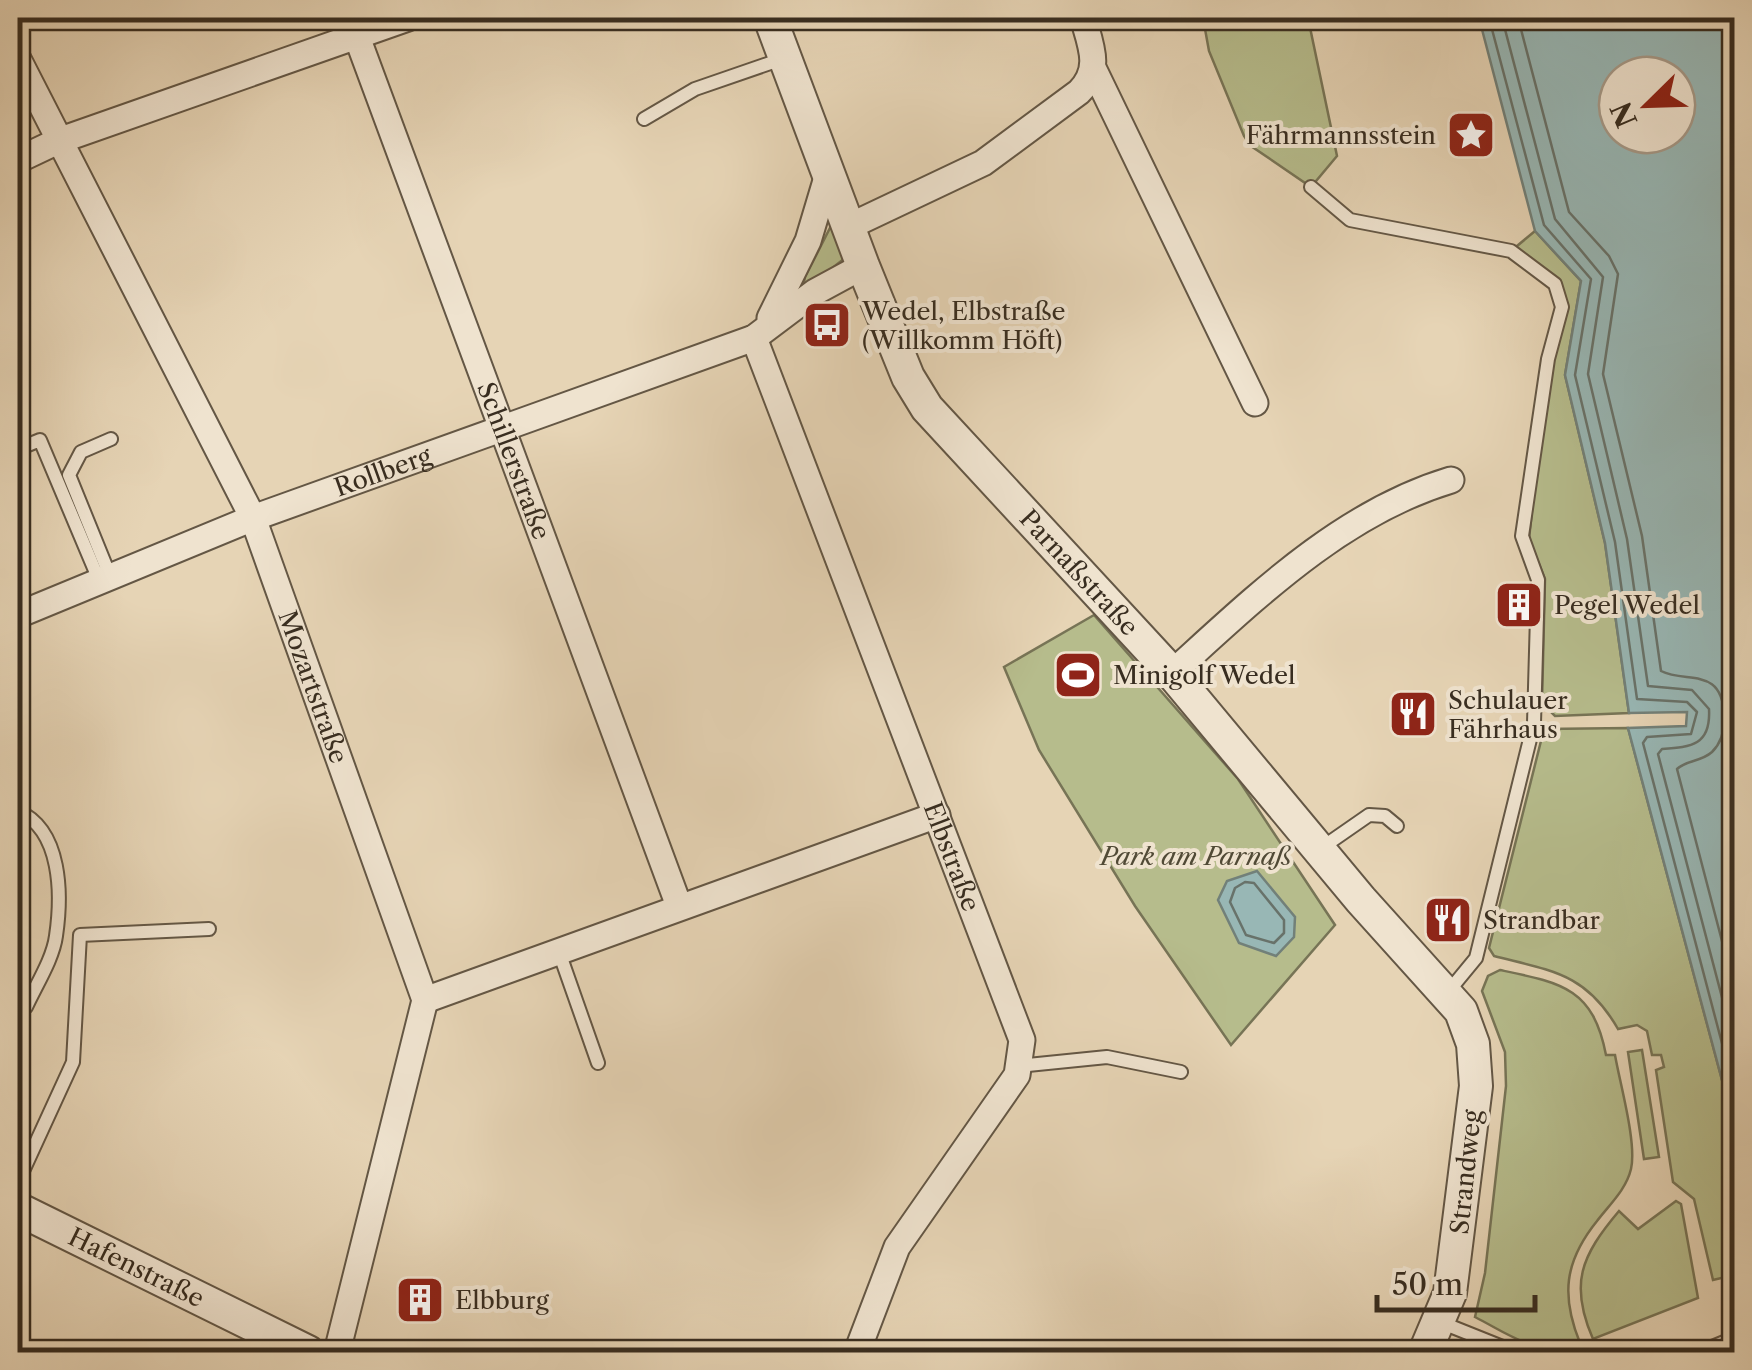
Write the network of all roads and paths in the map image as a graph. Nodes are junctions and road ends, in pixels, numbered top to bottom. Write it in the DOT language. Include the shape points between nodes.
graph roads {
  1 [pos="408,18"];
  2 [pos="770,18"];
  3 [pos="1083,18"];
  4 [pos="354,27"];
  5 [pos="785,58"];
  6 [pos="18,59"];
  7 [pos="1094,70"];
  8 [pos="644,119"];
  9 [pos="58,141"];
  10 [pos="18,160"];
  11 [pos="828,174"];
  12 [pos="1311,188"];
  13 [pos="848,227"];
  14 [pos="862,266"];
  15 [pos="754,338"];
  16 [pos="1255,403"];
  17 [pos="505,428"];
  18 [pos="112,439"];
  19 [pos="23,447"];
  20 [pos="1450,480"];
  21 [pos="252,518"];
  22 [pos="105,578"];
  23 [pos="18,612"];
  24 [pos="1172,673"];
  25 [pos="18,812"];
  26 [pos="937,815"];
  27 [pos="1397,826"];
  28 [pos="1318,850"];
  29 [pos="679,906"];
  30 [pos="210,929"];
  31 [pos="559,952"];
  32 [pos="1448,992"];
  33 [pos="424,1000"];
  34 [pos="18,1007"];
  35 [pos="598,1063"];
  36 [pos="1018,1066"];
  37 [pos="1181,1072"];
  38 [pos="18,1182"];
  39 [pos="18,1208"];
  40 [pos="1440,1322"];
  41 [pos="1734,1338"];
  42 [pos="308,1352"];
  43 [pos="338,1352"];
  44 [pos="857,1352"];
  45 [pos="1425,1352"];
  46 [pos="1516,1352"];
  47 [pos="1700,1352"];
  1 -- 4 [label="street"];
  2 -- 5 [label="street"];
  3 -- 7 [label="street"];
  4 -- 9 [label="street"];
  4 -- 17 [label="street, Schillerstraße"];
  5 -- 8 [label="lane" via="695,89"];
  5 -- 11 [label="street"];
  6 -- 9 [label="street, Mozartstraße"];
  7 -- 13 [label="street" via="1079,92 1006,150"];
  7 -- 16 [label="street"];
  9 -- 10 [label="street"];
  9 -- 21 [label="street, Mozartstraße"];
  11 -- 13 [label="street"];
  11 -- 15 [label="street" via="801,258 779,306"];
  12 -- 32 [label="lane" via="1350,220 1511,250 1555,284 1562,306 1522,536 1538,580 1534,723 1476,958"];
  13 -- 14 [label="street"];
  14 -- 15 [label="street"];
  14 -- 24 [label="street, Parnaßstraße" via="927,408"];
  15 -- 17 [label="street, Rollberg"];
  15 -- 26 [label="street, Elbstraße"];
  17 -- 21 [label="street, Rollberg"];
  17 -- 29 [label="street, Schillerstraße"];
  18 -- 22 [label="lane" via="82,452 69,476"];
  19 -- 22 [label="lane" via="40,440"];
  20 -- 24 [label="street" via="1406,493 1335,537"];
  21 -- 22 [label="street, Rollberg"];
  21 -- 33 [label="street, Mozartstraße"];
  22 -- 23 [label="street, Rollberg"];
  24 -- 28 [label="street, Parnaßstraße"];
  25 -- 34 [label="lane" via="44,832 56,860 57,909 56,938 26,1007"];
  26 -- 29 [label="street"];
  26 -- 36 [label="street, Elbstraße" via="1022,1040"];
  27 -- 28 [label="lane" via="1385,816 1369,816"];
  28 -- 32 [label="street, Parnaßstraße"];
  29 -- 31 [label="street"];
  30 -- 38 [label="lane" via="80,935 73,1062"];
  31 -- 33 [label="street"];
  31 -- 35 [label="lane"];
  32 -- 40 [label="street, Strandweg" via="1472,1044 1476,1086 1457,1252"];
  33 -- 43 [label="street"];
  36 -- 37 [label="lane" via="1106,1057"];
  36 -- 44 [label="street" via="897,1247"];
  39 -- 42 [label="street, Hafenstraße"];
  40 -- 45 [label="street, Strandweg"];
  40 -- 46 [label="lane"];
  41 -- 47 [label="lane"];
}
